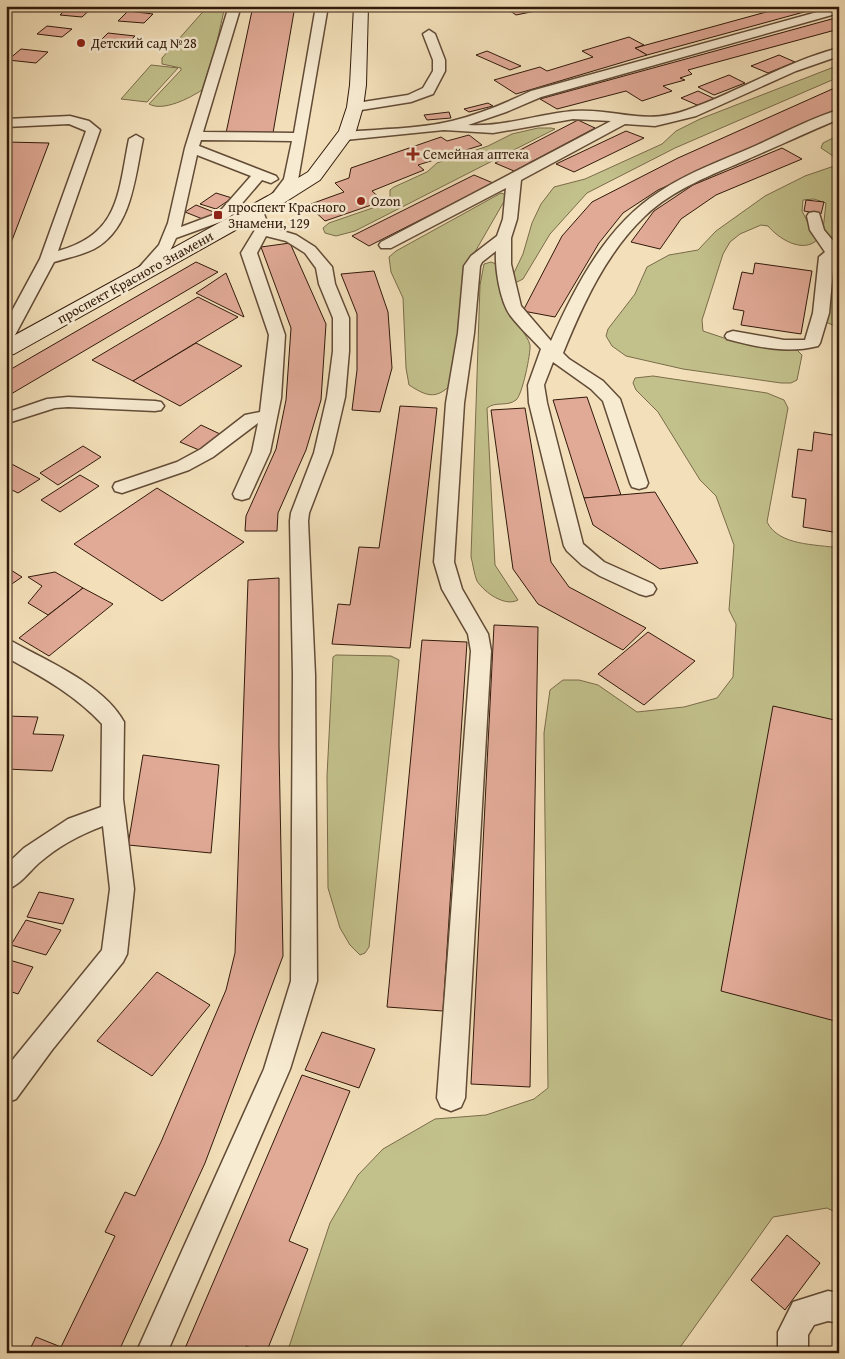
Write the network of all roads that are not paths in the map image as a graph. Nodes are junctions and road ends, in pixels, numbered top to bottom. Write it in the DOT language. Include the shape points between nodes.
graph roads {
  1 [pos="236,6"];
  2 [pos="322,6"];
  3 [pos="361,6"];
  4 [pos="839,9"];
  5 [pos="429,34"];
  6 [pos="839,52"];
  7 [pos="355,107"];
  8 [pos="839,114"];
  9 [pos="623,120"];
  10 [pos="6,123"];
  11 [pos="442,126"];
  12 [pos="345,136"];
  13 [pos="300,137"];
  14 [pos="136,139"];
  15 [pos="195,142"];
  16 [pos="258,176"];
  17 [pos="514,178"];
  18 [pos="291,180"];
  19 [pos="275,200"];
  20 [pos="814,216"];
  21 [pos="260,220"];
  22 [pos="169,236"];
  23 [pos="504,238"];
  24 [pos="386,245"];
  25 [pos="836,253"];
  26 [pos="48,259"];
  27 [pos="140,275"];
  28 [pos="733,336"];
  29 [pos="6,337"];
  30 [pos="6,348"];
  31 [pos="552,351"];
  32 [pos="154,406"];
  33 [pos="268,416"];
  34 [pos="8,418"];
  35 [pos="638,483"];
  36 [pos="122,487"];
  37 [pos="242,494"];
  38 [pos="646,589"];
  39 [pos="6,647"];
  40 [pos="114,812"];
  41 [pos="6,880"];
  42 [pos="6,1090"];
  43 [pos="451,1098"];
  44 [pos="839,1308"];
  45 [pos="150,1353"];
  46 [pos="792,1353"];
  1 -- 15 [label="lane"];
  2 -- 13 [label="lane"];
  3 -- 7 [label="main road, проспект Красного Знамени"];
  4 -- 11 [label="lane" via="536,94 506,108"];
  5 -- 7 [label="lane" via="439,60 439,71 428,91 412,98"];
  6 -- 9 [label="lane" via="792,68 691,113 654,122"];
  7 -- 12 [label="main road, проспект Красного Знамени"];
  8 -- 31 [label="lane" via="670,190 641,212 608,252 588,283"];
  9 -- 11 [label="lane" via="602,114 580,114 493,128"];
  9 -- 17 [label="lane"];
  10 -- 26 [label="lane" via="70,120 93,130"];
  11 -- 12 [label="lane"];
  12 -- 19 [label="main road, проспект Красного Знамени" via="314,176"];
  13 -- 15 [label="lane"];
  13 -- 18 [label="lane"];
  14 -- 26 [label="lane" via="121,205 112,226 94,243"];
  15 -- 16 [label="lane"];
  15 -- 22 [label="lane"];
  16 -- 18 [label="lane"];
  16 -- 22 [label="lane" via="227,212"];
  17 -- 23 [label="lane" via="510,219"];
  17 -- 24 [label="lane"];
  18 -- 19 [label="lane"];
  19 -- 21 [label="main road, проспект Красного Знамени"];
  20 -- 25 [label="lane" via="817,230"];
  21 -- 27 [label="main road, проспект Красного Знамени"];
  21 -- 33 [label="lane" via="249,253 277,335"];
  21 -- 45 [label="lane" via="310,250 324,267 327,284 341,318 336,397 323,453 299,521 304,675 304,981 277,1069"];
  22 -- 27 [label="lane" via="166,246"];
  23 -- 31 [label="lane" via="502,264 513,306"];
  23 -- 43 [label="lane" via="476,259 472,266 455,403 444,562 452,589 478,634 480,651"];
  25 -- 28 [label="lane" via="827,257 812,343 790,345"];
  26 -- 29 [label="lane"];
  27 -- 30 [label="main road, проспект Красного Знамени"];
  31 -- 35 [label="lane" via="612,399"];
  31 -- 38 [label="lane" via="536,385 538,403 574,546 593,565"];
  32 -- 34 [label="lane" via="60,402"];
  33 -- 36 [label="lane" via="251,419 208,452 183,466"];
  33 -- 37 [label="lane" via="261,452"];
  39 -- 40 [label="lane" via="74,686 113,722"];
  40 -- 41 [label="lane" via="76,826 32,855"];
  40 -- 42 [label="lane" via="122,889 114,954"];
  44 -- 46 [label="lane" via="828,1306 804,1313 793,1332"];
}
